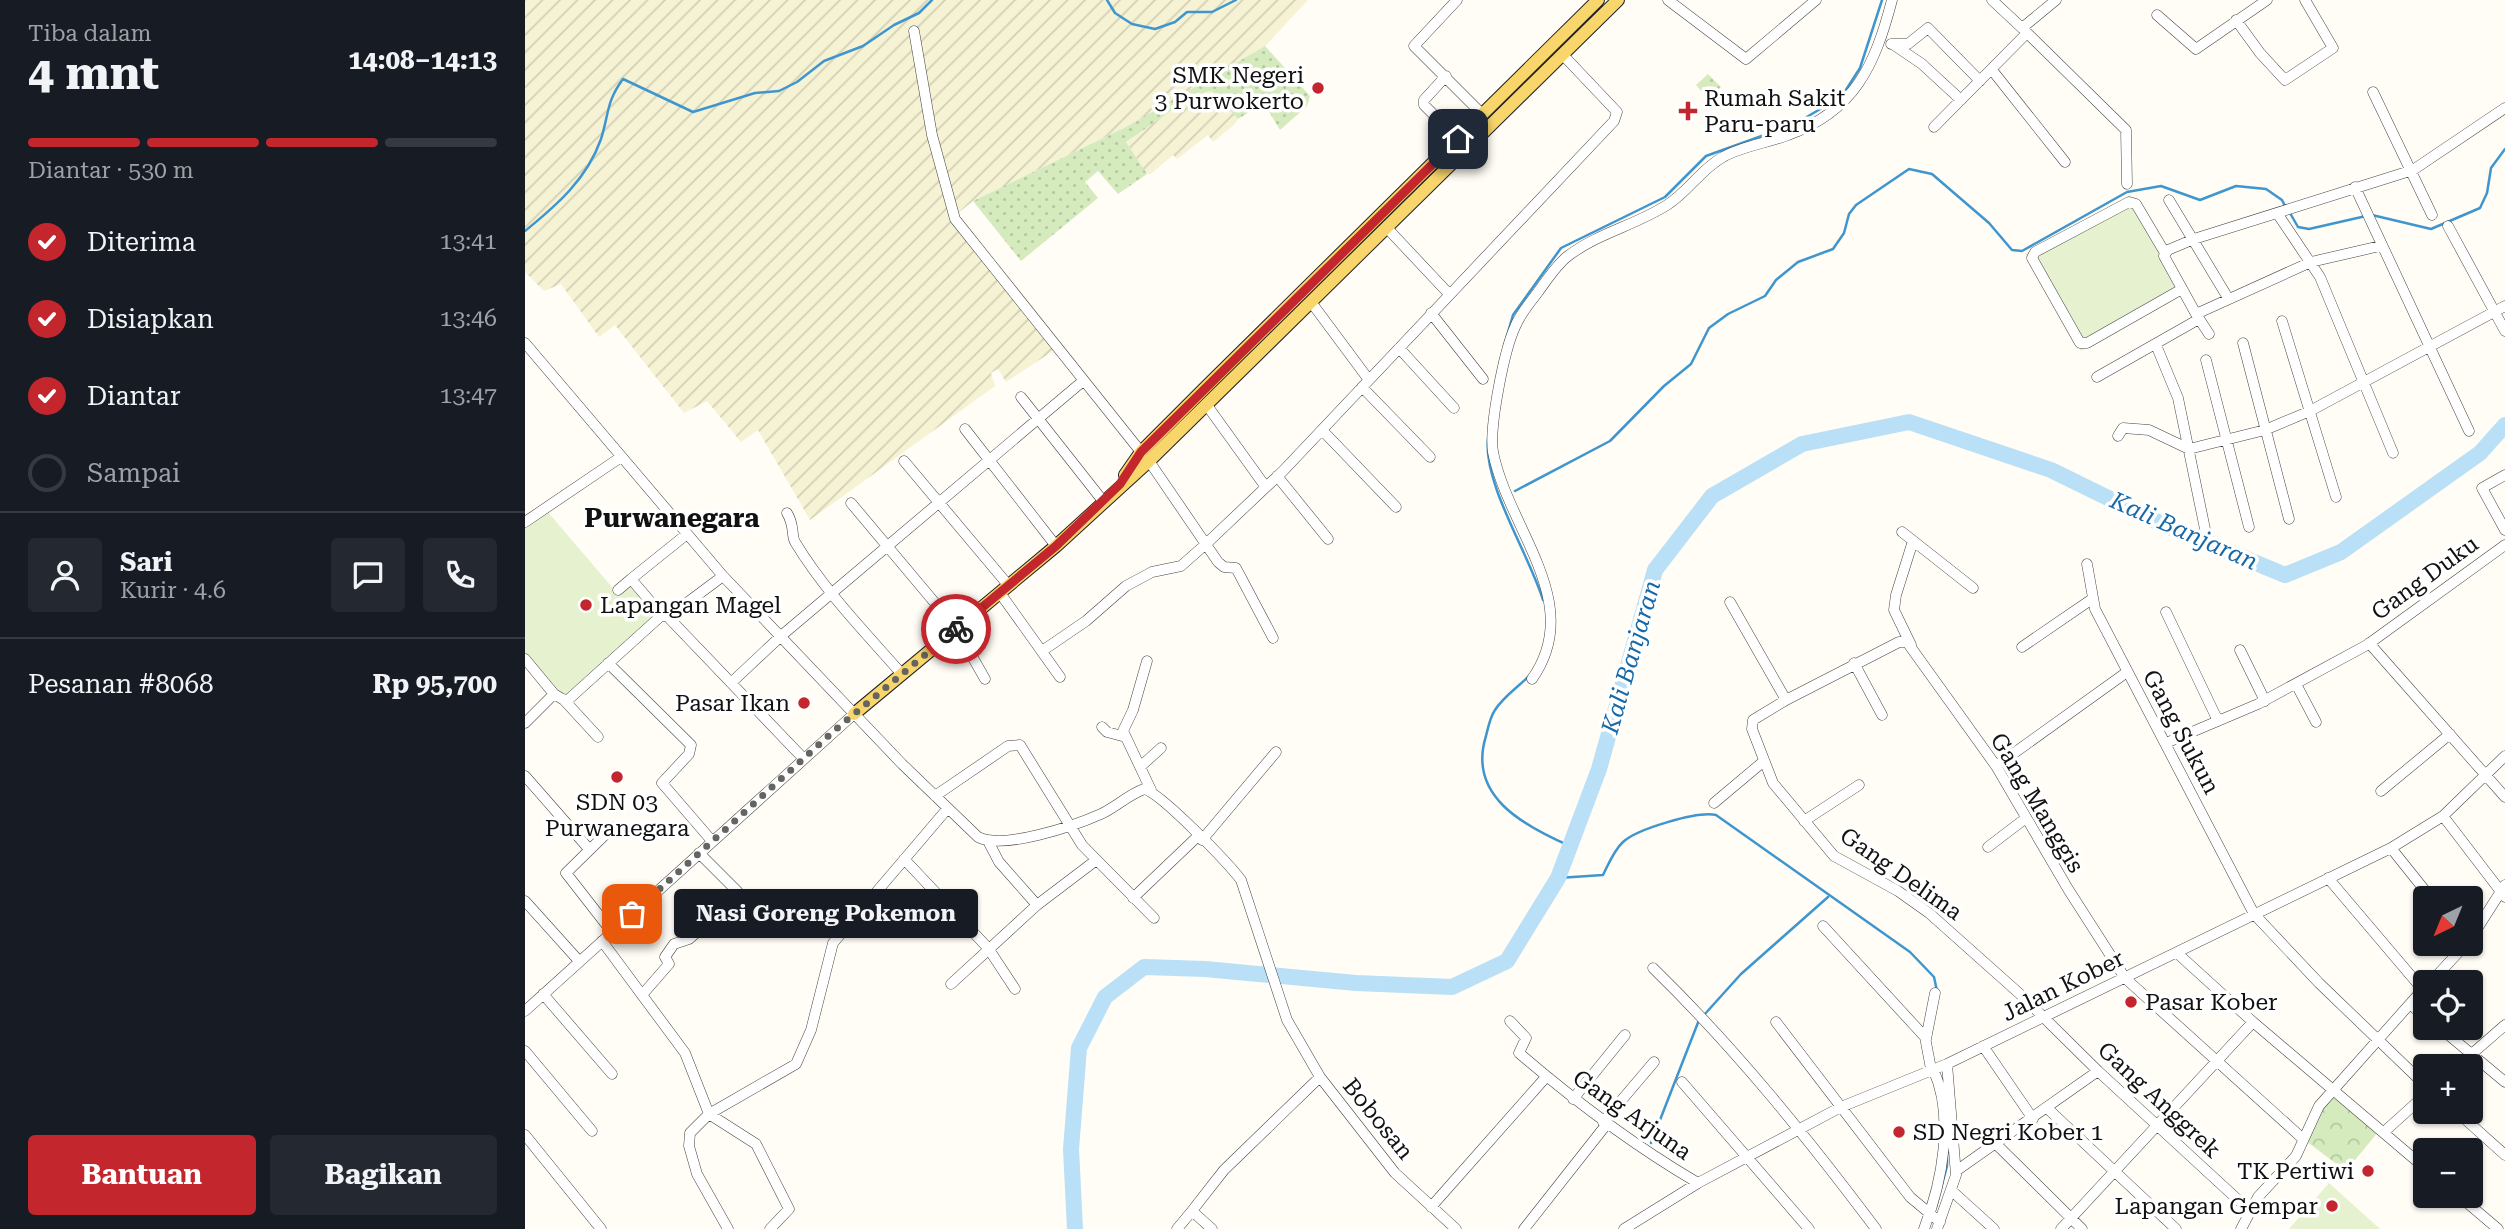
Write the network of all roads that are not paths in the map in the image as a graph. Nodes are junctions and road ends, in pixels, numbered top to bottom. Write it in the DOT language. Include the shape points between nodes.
graph roads {
  1 [pos="1457,0"];
  2 [pos="1598,0"];
  3 [pos="1618,0"];
  4 [pos="1668,0"];
  5 [pos="1816,0"];
  6 [pos="1892,0"];
  7 [pos="1992,0"];
  8 [pos="2056,0"];
  9 [pos="2267,0"];
  10 [pos="2305,0"];
  11 [pos="2157,15"];
  12 [pos="2236,20"];
  13 [pos="2025,30"];
  14 [pos="914,32"];
  15 [pos="1878,38"];
  16 [pos="1891,44"];
  17 [pos="1563,55"];
  18 [pos="1534,64"];
  19 [pos="1991,70"];
  20 [pos="1544,74"];
  21 [pos="1446,76"];
  22 [pos="1980,81"];
  23 [pos="2373,92"];
  24 [pos="1961,100"];
  25 [pos="2505,107"];
  26 [pos="1482,114"];
  27 [pos="1934,127"];
  28 [pos="1458,139"];
  29 [pos="1444,152"];
  30 [pos="1454,162"];
  31 [pos="2065,162"];
  32 [pos="2413,170"];
  33 [pos="2127,184"];
  34 [pos="2355,187"];
  35 [pos="2169,200"];
  36 [pos="2278,213"];
  37 [pos="2432,215"];
  38 [pos="2448,226"];
  39 [pos="1387,228"];
  40 [pos="2194,239"];
  41 [pos="2380,246"];
  42 [pos="2165,253"];
  43 [pos="2311,262"];
  44 [pos="2182,289"];
  45 [pos="1449,294"];
  46 [pos="2228,298"];
  47 [pos="1311,302"];
  48 [pos="2505,306"];
  49 [pos="2495,311"];
  50 [pos="1431,313"];
  51 [pos="2197,316"];
  52 [pos="2282,321"];
  53 [pos="2505,331"];
  54 [pos="2209,334"];
  55 [pos="525,343"];
  56 [pos="2243,343"];
  57 [pos="2156,345"];
  58 [pos="2430,347"];
  59 [pos="1399,348"];
  60 [pos="2206,360"];
  61 [pos="2097,377"];
  62 [pos="1483,379"];
  63 [pos="1083,381"];
  64 [pos="2364,382"];
  65 [pos="1365,384"];
  66 [pos="1021,397"];
  67 [pos="1206,404"];
  68 [pos="1454,408"];
  69 [pos="2310,411"];
  70 [pos="1037,419"];
  71 [pos="965,429"];
  72 [pos="1322,430"];
  73 [pos="2265,430"];
  74 [pos="2469,431"];
  75 [pos="2118,436"];
  76 [pos="2225,440"];
  77 [pos="2189,449"];
  78 [pos="2393,453"];
  79 [pos="1145,456"];
  80 [pos="621,457"];
  81 [pos="1430,457"];
  82 [pos="989,459"];
  83 [pos="904,461"];
  84 [pos="2505,475"];
  85 [pos="1277,476"];
  86 [pos="1265,486"];
  87 [pos="2336,497"];
  88 [pos="939,501"];
  89 [pos="1104,501"];
  90 [pos="851,503"];
  91 [pos="1396,507"];
  92 [pos="787,513"];
  93 [pos="2288,519"];
  94 [pos="525,522"];
  95 [pos="2249,527"];
  96 [pos="2205,529"];
  97 [pos="2505,530"];
  98 [pos="1902,532"];
  99 [pos="687,534"];
  100 [pos="1328,540"];
  101 [pos="1913,541"];
  102 [pos="1207,543"];
  103 [pos="2505,545"];
  104 [pos="889,546"];
  105 [pos="1056,546"];
  106 [pos="2087,564"];
  107 [pos="723,576"];
  108 [pos="631,579"];
  109 [pos="1973,588"];
  110 [pos="618,590"];
  111 [pos="1005,590"];
  112 [pos="832,594"];
  113 [pos="2092,599"];
  114 [pos="1730,602"];
  115 [pos="2166,612"];
  116 [pos="665,616"];
  117 [pos="956,628"];
  118 [pos="781,636"];
  119 [pos="1273,638"];
  120 [pos="2369,643"];
  121 [pos="2022,647"];
  122 [pos="1912,648"];
  123 [pos="2240,650"];
  124 [pos="1042,651"];
  125 [pos="525,659"];
  126 [pos="1147,661"];
  127 [pos="608,663"];
  128 [pos="1854,663"];
  129 [pos="900,672"];
  130 [pos="2127,672"];
  131 [pos="1060,677"];
  132 [pos="1532,679"];
  133 [pos="985,680"];
  134 [pos="731,683"];
  135 [pos="2296,684"];
  136 [pos="554,694"];
  137 [pos="564,700"];
  138 [pos="1786,700"];
  139 [pos="2265,701"];
  140 [pos="854,714"];
  141 [pos="1882,715"];
  142 [pos="527,718"];
  143 [pos="2218,721"];
  144 [pos="2316,722"];
  145 [pos="1102,727"];
  146 [pos="2450,734"];
  147 [pos="598,737"];
  148 [pos="1126,737"];
  149 [pos="2166,743"];
  150 [pos="1161,748"];
  151 [pos="1276,752"];
  152 [pos="2505,756"];
  153 [pos="803,758"];
  154 [pos="1764,761"];
  155 [pos="1996,765"];
  156 [pos="1141,766"];
  157 [pos="525,776"];
  158 [pos="2484,776"];
  159 [pos="1860,785"];
  160 [pos="1151,790"];
  161 [pos="2381,790"];
  162 [pos="935,796"];
  163 [pos="2505,797"];
  164 [pos="1714,803"];
  165 [pos="948,808"];
  166 [pos="2443,816"];
  167 [pos="2026,818"];
  168 [pos="1804,821"];
  169 [pos="1070,824"];
  170 [pos="613,827"];
  171 [pos="1200,838"];
  172 [pos="712,841"];
  173 [pos="989,842"];
  174 [pos="1988,847"];
  175 [pos="2391,848"];
  176 [pos="589,849"];
  177 [pos="699,853"];
  178 [pos="904,859"];
  179 [pos="1094,861"];
  180 [pos="2328,878"];
  181 [pos="2421,886"];
  182 [pos="2503,890"];
  183 [pos="1133,898"];
  184 [pos="525,901"];
  185 [pos="1037,905"];
  186 [pos="2254,914"];
  187 [pos="1154,918"];
  188 [pos="2483,920"];
  189 [pos="1823,926"];
  190 [pos="612,932"];
  191 [pos="602,941"];
  192 [pos="988,948"];
  193 [pos="2177,953"];
  194 [pos="2455,956"];
  195 [pos="579,961"];
  196 [pos="1653,968"];
  197 [pos="2441,970"];
  198 [pos="2413,972"];
  199 [pos="2125,978"];
  200 [pos="951,984"];
  201 [pos="1015,989"];
  202 [pos="1935,993"];
  203 [pos="543,994"];
  204 [pos="642,995"];
  205 [pos="2413,1001"];
  206 [pos="2410,1004"];
  207 [pos="2413,1007"];
  208 [pos="525,1011"];
  209 [pos="2044,1017"];
  210 [pos="1510,1021"];
  211 [pos="1776,1022"];
  212 [pos="2253,1022"];
  213 [pos="2504,1028"];
  214 [pos="1625,1035"];
  215 [pos="1926,1039"];
  216 [pos="2454,1040"];
  217 [pos="2379,1041"];
  218 [pos="1983,1046"];
  219 [pos="525,1051"];
  220 [pos="2471,1054"];
  221 [pos="2216,1061"];
  222 [pos="1654,1062"];
  223 [pos="2483,1064"];
  224 [pos="1937,1067"];
  225 [pos="2098,1072"];
  226 [pos="612,1074"];
  227 [pos="2413,1074"];
  228 [pos="1320,1077"];
  229 [pos="1546,1077"];
  230 [pos="1682,1082"];
  231 [pos="2505,1082"];
  232 [pos="2332,1090"];
  233 [pos="1573,1099"];
  234 [pos="2413,1106"];
  235 [pos="1841,1107"];
  236 [pos="2047,1108"];
  237 [pos="709,1114"];
  238 [pos="2033,1119"];
  239 [pos="1604,1124"];
  240 [pos="2158,1124"];
  241 [pos="2470,1124"];
  242 [pos="1800,1130"];
  243 [pos="592,1131"];
  244 [pos="2384,1132"];
  245 [pos="525,1135"];
  246 [pos="2302,1138"];
  247 [pos="1996,1144"];
  248 [pos="2505,1155"];
  249 [pos="2413,1157"];
  250 [pos="1747,1158"];
  251 [pos="1956,1171"];
  252 [pos="2114,1172"];
  253 [pos="1698,1183"];
  254 [pos="1952,1191"];
  255 [pos="1431,1207"];
  256 [pos="2473,1208"];
  257 [pos="2249,1210"];
  258 [pos="1192,1211"];
  259 [pos="2071,1219"];
  260 [pos="1934,1220"];
  261 [pos="600,1229"];
  262 [pos="727,1229"];
  263 [pos="770,1229"];
  264 [pos="1177,1229"];
  265 [pos="1212,1229"];
  266 [pos="1456,1229"];
  267 [pos="1524,1229"];
  268 [pos="1624,1229"];
  269 [pos="1809,1229"];
  270 [pos="1876,1229"];
  271 [pos="1924,1229"];
  272 [pos="1994,1229"];
  273 [pos="2061,1229"];
  274 [pos="2081,1229"];
  275 [pos="2176,1229"];
  276 [pos="2241,1229"];
  277 [pos="2498,1229"];
  1 -- 21 [label="street" via="1414,46"];
  2 -- 18 [label="main road"];
  3 -- 17 [label="main road"];
  4 -- 5 [label="street" via="1745,59"];
  6 -- 15 [label="street"];
  7 -- 13 [label="street"];
  8 -- 13 [label="street"];
  9 -- 12 [label="street"];
  10 -- 12 [label="street" via="2333,48 2285,80"];
  11 -- 12 [label="street" via="2196,49"];
  13 -- 19 [label="street"];
  13 -- 33 [label="street" via="2126,130"];
  14 -- 63 [label="street" via="932,135 955,219"];
  15 -- 16 [label="street"];
  15 -- 132 [label="street" via="1860,86 1832,112 1792,134 1725,155 1670,203 1590,243 1560,264 1520,317 1506,354 1493,449 1552,602 1549,648"];
  16 -- 22 [label="street" via="1907,44 1928,28"];
  16 -- 24 [label="street" via="1922,64"];
  17 -- 20 [label="main road"];
  17 -- 45 [label="street" via="1618,116"];
  18 -- 20 [label="street"];
  18 -- 26 [label="main road"];
  19 -- 22 [label="street"];
  19 -- 31 [label="street"];
  20 -- 30 [label="main road"];
  21 -- 26 [label="street"];
  21 -- 28 [label="street" via="1424,105"];
  22 -- 24 [label="street"];
  23 -- 32 [label="street"];
  24 -- 27 [label="street"];
  25 -- 32 [label="street"];
  26 -- 28 [label="main road"];
  28 -- 29 [label="main road"];
  29 -- 30 [label="street"];
  29 -- 79 [label="main road"];
  30 -- 39 [label="main road"];
  32 -- 34 [label="street"];
  32 -- 37 [label="street"];
  34 -- 36 [label="street"];
  34 -- 41 [label="street"];
  35 -- 40 [label="street"];
  36 -- 40 [label="street"];
  36 -- 43 [label="street"];
  38 -- 49 [label="street"];
  39 -- 45 [label="street"];
  39 -- 47 [label="main road"];
  40 -- 42 [label="street"];
  40 -- 46 [label="street"];
  41 -- 43 [label="street"];
  41 -- 58 [label="street"];
  42 -- 44 [label="street"];
  42 -- 44 [label="street" via="2136,204 2129,202 2032,258 2080,343"];
  43 -- 46 [label="street"];
  43 -- 64 [label="street"];
  44 -- 51 [label="street"];
  45 -- 50 [label="street"];
  46 -- 51 [label="street"];
  47 -- 65 [label="street"];
  47 -- 67 [label="main road"];
  48 -- 49 [label="street"];
  49 -- 53 [label="street"];
  49 -- 58 [label="street"];
  50 -- 59 [label="street"];
  50 -- 62 [label="street"];
  51 -- 54 [label="street"];
  51 -- 57 [label="street"];
  52 -- 69 [label="street"];
  55 -- 80 [label="street"];
  56 -- 73 [label="street"];
  57 -- 61 [label="street"];
  57 -- 77 [label="street" via="2178,398"];
  58 -- 64 [label="street"];
  58 -- 74 [label="street"];
  59 -- 65 [label="street"];
  59 -- 68 [label="street"];
  60 -- 76 [label="street"];
  63 -- 70 [label="street"];
  63 -- 79 [label="street"];
  64 -- 69 [label="street"];
  64 -- 78 [label="street"];
  65 -- 72 [label="street"];
  65 -- 81 [label="street"];
  66 -- 70 [label="street"];
  67 -- 79 [label="main road"];
  67 -- 86 [label="street"];
  69 -- 73 [label="street"];
  69 -- 87 [label="street"];
  70 -- 82 [label="street"];
  70 -- 89 [label="street"];
  71 -- 82 [label="street"];
  72 -- 85 [label="street"];
  72 -- 91 [label="street"];
  73 -- 76 [label="street"];
  73 -- 93 [label="street"];
  75 -- 77 [label="street" via="2123,428 2136,427"];
  76 -- 77 [label="street"];
  76 -- 95 [label="street"];
  77 -- 96 [label="street"];
  79 -- 89 [label="main road"];
  79 -- 102 [label="street"];
  80 -- 94 [label="street"];
  80 -- 99 [label="street"];
  82 -- 88 [label="street"];
  82 -- 105 [label="street"];
  83 -- 88 [label="street"];
  84 -- 97 [label="street" via="2481,488"];
  85 -- 86 [label="street"];
  85 -- 100 [label="street"];
  86 -- 102 [label="street"];
  88 -- 104 [label="street"];
  88 -- 111 [label="street"];
  89 -- 105 [label="main road"];
  90 -- 104 [label="street"];
  92 -- 112 [label="street" via="794,526 794,540"];
  98 -- 101 [label="street"];
  99 -- 107 [label="street"];
  99 -- 108 [label="street"];
  101 -- 109 [label="street"];
  101 -- 122 [label="street, Gang Manggis" via="1894,610"];
  102 -- 119 [label="street" via="1222,566 1236,568"];
  102 -- 124 [label="street" via="1181,566 1152,572 1126,586"];
  103 -- 120 [label="street, Gang Duku"];
  104 -- 112 [label="street"];
  104 -- 117 [label="street"];
  105 -- 111 [label="main road"];
  106 -- 113 [label="street, Gang Sukun"];
  107 -- 116 [label="street"];
  107 -- 118 [label="street"];
  108 -- 110 [label="street"];
  108 -- 116 [label="street"];
  111 -- 117 [label="main road"];
  111 -- 124 [label="street"];
  112 -- 118 [label="street"];
  112 -- 129 [label="street"];
  113 -- 121 [label="street"];
  113 -- 130 [label="street, Gang Sukun"];
  114 -- 138 [label="street"];
  115 -- 143 [label="street"];
  116 -- 127 [label="street"];
  116 -- 134 [label="street"];
  117 -- 129 [label="main road"];
  117 -- 133 [label="street"];
  118 -- 134 [label="street"];
  118 -- 140 [label="street"];
  120 -- 135 [label="street, Gang Duku"];
  120 -- 146 [label="street"];
  122 -- 128 [label="street, Gang Delima" via="1899,642"];
  122 -- 155 [label="street, Gang Manggis"];
  123 -- 139 [label="street"];
  124 -- 131 [label="street"];
  125 -- 136 [label="street"];
  126 -- 148 [label="street" via="1125,722"];
  127 -- 137 [label="street"];
  127 -- 172 [label="street" via="691,745 689,754 662,783"];
  128 -- 138 [label="street, Gang Delima"];
  128 -- 141 [label="street"];
  129 -- 140 [label="main road"];
  130 -- 149 [label="street, Gang Sukun"];
  130 -- 155 [label="street"];
  134 -- 153 [label="street"];
  135 -- 139 [label="street, Gang Duku"];
  135 -- 144 [label="street"];
  136 -- 137 [label="street"];
  136 -- 142 [label="street"];
  137 -- 147 [label="street"];
  138 -- 154 [label="street, Gang Delima" via="1753,720"];
  139 -- 143 [label="street, Gang Duku"];
  140 -- 153 [label="street"];
  140 -- 162 [label="street"];
  143 -- 149 [label="street, Gang Duku"];
  145 -- 148 [label="street"];
  146 -- 158 [label="street"];
  146 -- 161 [label="street"];
  148 -- 156 [label="street"];
  149 -- 186 [label="street, Gang Sukun"];
  150 -- 156 [label="street"];
  151 -- 171 [label="street"];
  152 -- 158 [label="street, Jalan Kober"];
  153 -- 172 [label="street"];
  154 -- 164 [label="street"];
  154 -- 168 [label="street, Gang Delima" via="1773,783"];
  155 -- 167 [label="street, Gang Manggis"];
  156 -- 160 [label="street"];
  157 -- 176 [label="street"];
  158 -- 163 [label="street"];
  158 -- 166 [label="street, Jalan Kober"];
  159 -- 168 [label="street"];
  160 -- 169 [label="street" via="1140,790 1102,814"];
  160 -- 171 [label="street, Bobosan"];
  162 -- 165 [label="street"];
  162 -- 169 [label="street" via="1016,743"];
  165 -- 173 [label="street"];
  165 -- 178 [label="street"];
  166 -- 175 [label="street, Jalan Kober"];
  166 -- 182 [label="street"];
  167 -- 174 [label="street"];
  167 -- 199 [label="street, Gang Manggis"];
  168 -- 209 [label="street, Gang Delima" via="1834,856 1929,913"];
  169 -- 173 [label="street"];
  169 -- 179 [label="street"];
  170 -- 176 [label="street"];
  171 -- 183 [label="street"];
  171 -- 228 [label="street, Bobosan" via="1241,880 1287,1020"];
  172 -- 177 [label="street"];
  173 -- 185 [label="street" via="999,862"];
  175 -- 180 [label="street, Jalan Kober"];
  175 -- 181 [label="street"];
  176 -- 190 [label="street" via="566,873"];
  177 -- 190 [label="street"];
  177 -- 204 [label="street" via="738,896 689,939 674,944 665,957 669,964"];
  178 -- 192 [label="street"];
  178 -- 237 [label="street" via="833,943 811,1030 796,1063"];
  179 -- 183 [label="street"];
  179 -- 185 [label="street"];
  180 -- 186 [label="street, Jalan Kober"];
  180 -- 198 [label="street"];
  182 -- 188 [label="street"];
  183 -- 187 [label="street"];
  184 -- 195 [label="street"];
  185 -- 192 [label="street"];
  186 -- 193 [label="street, Jalan Kober"];
  186 -- 217 [label="street, Gang Sukun"];
  189 -- 215 [label="street"];
  190 -- 191 [label="street"];
  191 -- 195 [label="street"];
  191 -- 204 [label="street"];
  192 -- 200 [label="street"];
  192 -- 201 [label="street"];
  193 -- 199 [label="street, Jalan Kober"];
  193 -- 212 [label="street"];
  194 -- 197 [label="street"];
  195 -- 203 [label="street"];
  196 -- 242 [label="street" via="1710,1023"];
  199 -- 209 [label="street, Jalan Kober"];
  199 -- 221 [label="street, Gang Manggis"];
  202 -- 215 [label="street"];
  203 -- 208 [label="street"];
  203 -- 226 [label="street"];
  204 -- 237 [label="street" via="685,1053"];
  205 -- 206 [label="street"];
  206 -- 207 [label="street"];
  206 -- 217 [label="street"];
  209 -- 218 [label="street, Jalan Kober"];
  209 -- 225 [label="street, Gang Anggrek"];
  210 -- 229 [label="street, Gang Arjuna" via="1526,1038 1519,1053"];
  211 -- 235 [label="street"];
  212 -- 221 [label="street"];
  212 -- 232 [label="street"];
  213 -- 220 [label="street"];
  214 -- 233 [label="street"];
  215 -- 224 [label="street"];
  216 -- 220 [label="street"];
  217 -- 227 [label="street, Gang Sukun"];
  217 -- 232 [label="street"];
  218 -- 224 [label="street, Jalan Kober"];
  218 -- 238 [label="street"];
  219 -- 243 [label="street"];
  221 -- 240 [label="street"];
  221 -- 246 [label="street, Gang Manggis"];
  222 -- 239 [label="street"];
  223 -- 231 [label="street"];
  224 -- 235 [label="street, Jalan Kober"];
  224 -- 251 [label="street"];
  224 -- 260 [label="street" via="1943,1167"];
  225 -- 236 [label="street"];
  225 -- 240 [label="street, Gang Anggrek"];
  228 -- 255 [label="street, Bobosan" via="1395,1173"];
  228 -- 258 [label="street" via="1224,1170"];
  229 -- 233 [label="street, Gang Arjuna"];
  229 -- 255 [label="street"];
  230 -- 250 [label="street"];
  232 -- 244 [label="street"];
  232 -- 246 [label="street"];
  233 -- 239 [label="street, Gang Arjuna"];
  234 -- 244 [label="street"];
  235 -- 242 [label="street, Jalan Kober"];
  235 -- 260 [label="street" via="1910,1197"];
  236 -- 238 [label="street"];
  236 -- 252 [label="street"];
  237 -- 262 [label="street" via="690,1133 689,1146 697,1174"];
  237 -- 263 [label="street" via="753,1141 770,1170 789,1209"];
  238 -- 247 [label="street"];
  239 -- 253 [label="street, Gang Arjuna"];
  239 -- 267 [label="street"];
  240 -- 252 [label="street"];
  240 -- 257 [label="street, Gang Anggrek"];
  241 -- 248 [label="street"];
  242 -- 250 [label="street, Jalan Kober"];
  242 -- 270 [label="street"];
  244 -- 249 [label="street"];
  245 -- 261 [label="street"];
  246 -- 257 [label="street" via="2290,1164"];
  247 -- 251 [label="street"];
  247 -- 259 [label="street"];
  250 -- 253 [label="street, Jalan Kober"];
  250 -- 269 [label="street"];
  251 -- 254 [label="street"];
  252 -- 259 [label="street"];
  252 -- 275 [label="street"];
  253 -- 268 [label="street, Jalan Kober"];
  254 -- 260 [label="street"];
  254 -- 272 [label="street"];
  255 -- 266 [label="street, Bobosan"];
  256 -- 277 [label="street"];
  257 -- 276 [label="street"];
  258 -- 264 [label="street"];
  258 -- 265 [label="street"];
  259 -- 273 [label="street"];
  259 -- 274 [label="street"];
  260 -- 271 [label="street"];
}
